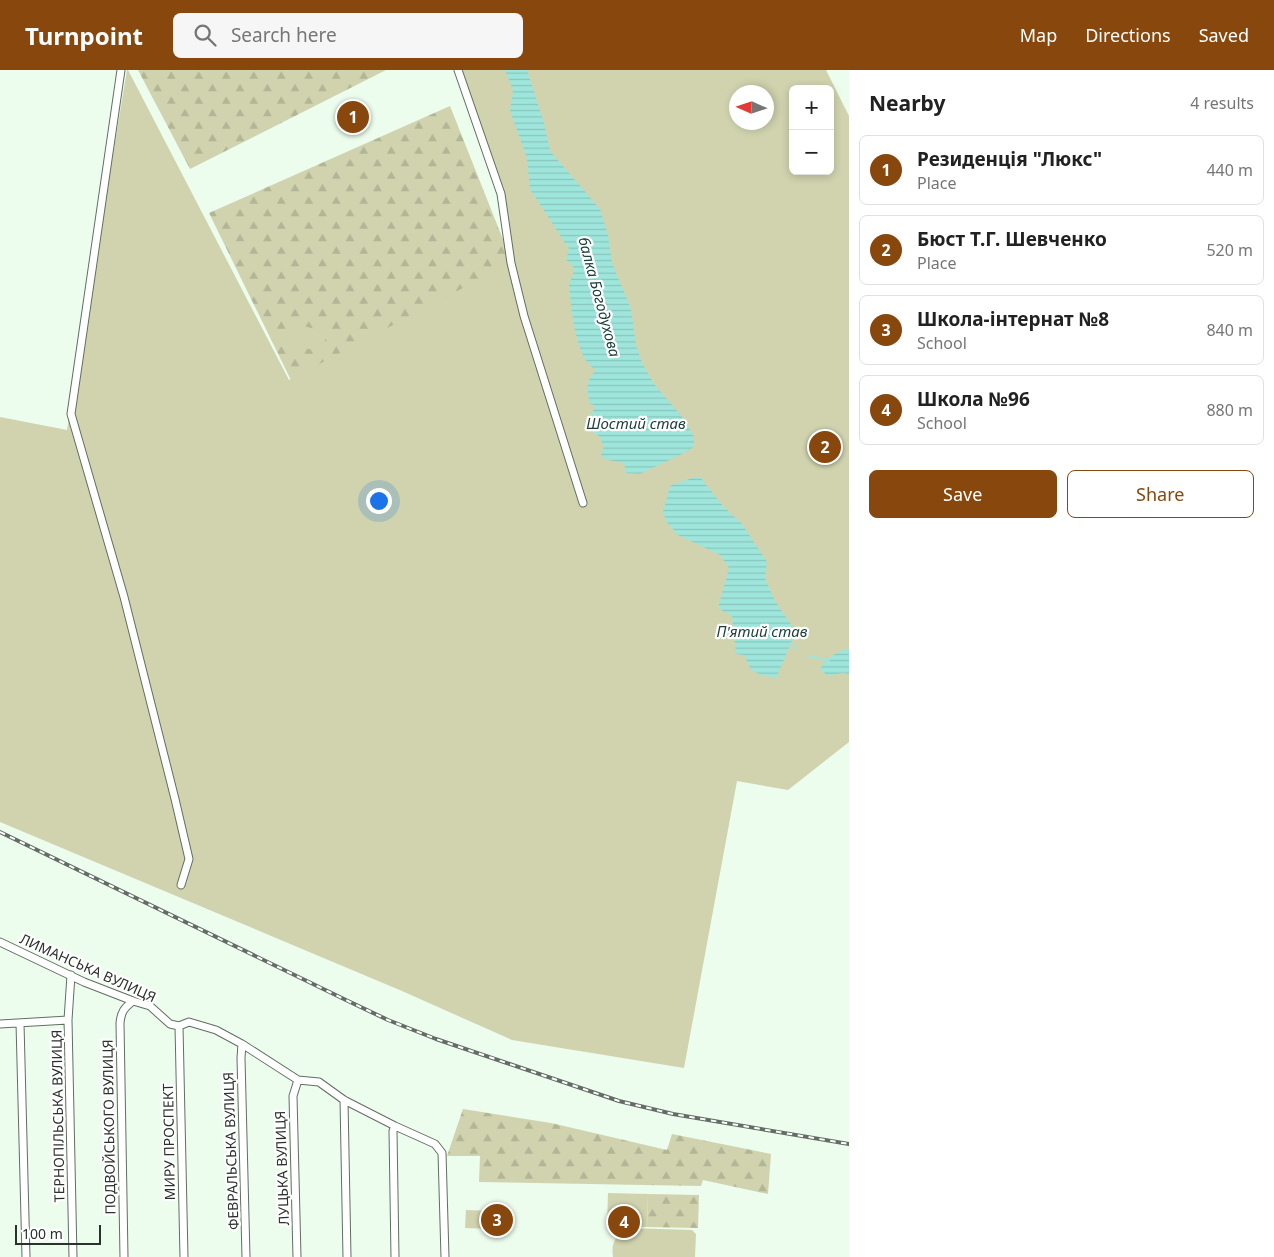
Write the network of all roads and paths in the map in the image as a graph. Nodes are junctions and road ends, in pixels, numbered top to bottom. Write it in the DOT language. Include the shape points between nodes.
graph roads {
  1 [pos="120,70"];
  2 [pos="458,70"];
  3 [pos="583,503"];
  4 [pos="180,885"];
  5 [pos="0,942"];
  6 [pos="71,976"];
  7 [pos="133,1001"];
  8 [pos="68,1020"];
  9 [pos="20,1023"];
  10 [pos="0,1024"];
  11 [pos="179,1026"];
  12 [pos="242,1044"];
  13 [pos="298,1080"];
  14 [pos="344,1100"];
  15 [pos="395,1126"];
  16 [pos="26,1257"];
  17 [pos="73,1257"];
  18 [pos="124,1257"];
  19 [pos="184,1257"];
  20 [pos="246,1257"];
  21 [pos="298,1257"];
  22 [pos="347,1257"];
  23 [pos="395,1257"];
  24 [pos="445,1257"];
  1 -- 4 [label="street" via="71,414 124,597 175,799 188,859"];
  2 -- 3 [label="street" via="500,194 524,316"];
  5 -- 6 [label="street, ЛИМАНСЬКА ВУЛИЦЯ"];
  6 -- 7 [label="street, ЛИМАНСЬКА ВУЛИЦЯ"];
  6 -- 8 [label="street, ТЕРНОПІЛЬСЬКА ВУЛИЦЯ"];
  7 -- 11 [label="street, ЛИМАНСЬКА ВУЛИЦЯ" via="150,1006 170,1024"];
  7 -- 18 [label="street, ПОДВОЙСЬКОГО ВУЛИЦЯ" via="124,1008 120,1023"];
  8 -- 9 [label="street"];
  8 -- 17 [label="street, ТЕРНОПІЛЬСЬКА ВУЛИЦЯ"];
  9 -- 10 [label="street"];
  9 -- 16 [label="street"];
  11 -- 12 [label="street" via="189,1022 200,1024"];
  11 -- 19 [label="street, МИРУ ПРОСПЕКТ"];
  12 -- 13 [label="street"];
  12 -- 20 [label="street, ФЕВРАЛЬСЬКА ВУЛИЦЯ"];
  13 -- 14 [label="street" via="319,1082"];
  13 -- 21 [label="street, ЛУЦЬКА ВУЛИЦЯ" via="293,1096"];
  14 -- 15 [label="street"];
  14 -- 22 [label="street"];
  15 -- 23 [label="street"];
  15 -- 24 [label="street" via="435,1144 442,1153"];
}
